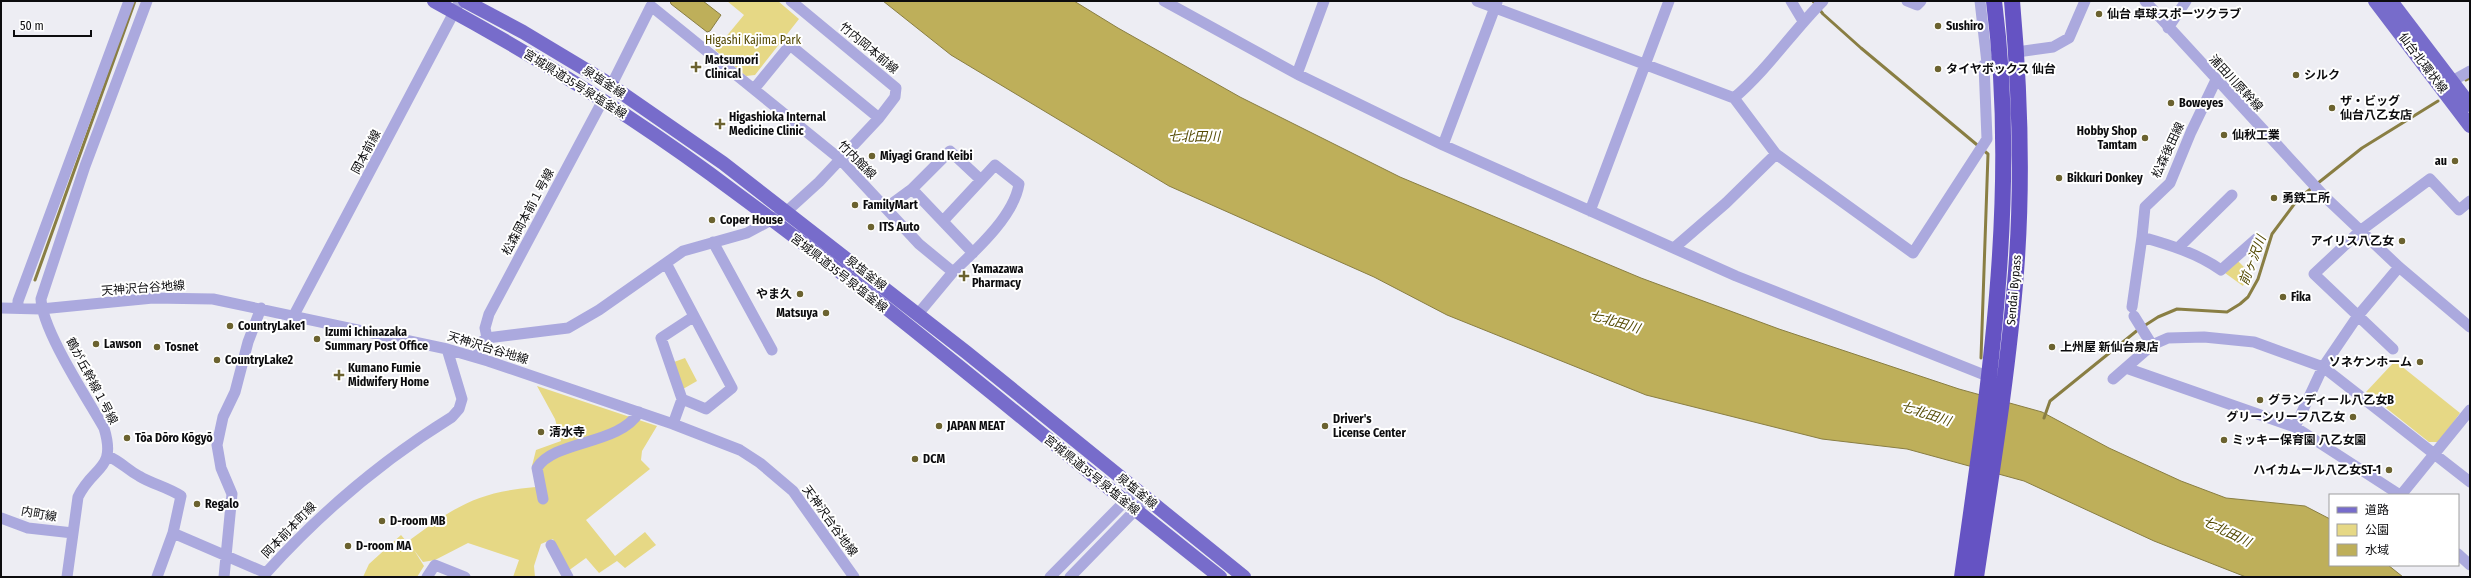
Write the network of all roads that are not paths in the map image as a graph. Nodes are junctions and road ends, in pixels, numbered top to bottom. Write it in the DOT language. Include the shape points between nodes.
graph roads {
  1 [pos="129,1"];
  2 [pos="146,1"];
  3 [pos="434,1"];
  4 [pos="465,1"];
  5 [pos="791,1"];
  6 [pos="1164,1"];
  7 [pos="1324,1"];
  8 [pos="1477,1"];
  9 [pos="1669,1"];
  10 [pos="1791,1"];
  11 [pos="1823,1"];
  12 [pos="1907,1"];
  13 [pos="1921,1"];
  14 [pos="1980,1"];
  15 [pos="1994,1"];
  16 [pos="2012,1"];
  17 [pos="2085,1"];
  18 [pos="2145,1"];
  19 [pos="2186,1"];
  20 [pos="2376,1"];
  21 [pos="2391,1"];
  22 [pos="653,4"];
  23 [pos="1496,4"];
  24 [pos="457,7"];
  25 [pos="1805,19"];
  26 [pos="2168,28"];
  27 [pos="2017,52"];
  28 [pos="1993,62"];
  29 [pos="1645,66"];
  30 [pos="2470,71"];
  31 [pos="1297,74"];
  32 [pos="2216,80"];
  33 [pos="2452,81"];
  34 [pos="611,86"];
  35 [pos="754,89"];
  36 [pos="1734,98"];
  37 [pos="603,100"];
  38 [pos="2470,105"];
  39 [pos="879,118"];
  40 [pos="2470,126"];
  41 [pos="1442,145"];
  42 [pos="1776,154"];
  43 [pos="840,159"];
  44 [pos="981,180"];
  45 [pos="912,189"];
  46 [pos="2232,195"];
  47 [pos="2470,201"];
  48 [pos="886,208"];
  49 [pos="1590,211"];
  50 [pos="786,212"];
  51 [pos="772,220"];
  52 [pos="943,221"];
  53 [pos="2360,231"];
  54 [pos="2142,237"];
  55 [pos="2256,239"];
  56 [pos="713,242"];
  57 [pos="1674,248"];
  58 [pos="2178,248"];
  59 [pos="973,253"];
  60 [pos="666,263"];
  61 [pos="2399,268"];
  62 [pos="953,272"];
  63 [pos="1,308"];
  64 [pos="18,308"];
  65 [pos="261,308"];
  66 [pos="41,309"];
  67 [pos="918,314"];
  68 [pos="294,315"];
  69 [pos="693,317"];
  70 [pos="2357,317"];
  71 [pos="2470,327"];
  72 [pos="487,338"];
  73 [pos="2152,345"];
  74 [pos="447,349"];
  75 [pos="2393,349"];
  76 [pos="772,350"];
  77 [pos="475,357"];
  78 [pos="2323,367"];
  79 [pos="2126,368"];
  80 [pos="1993,370"];
  81 [pos="2113,379"];
  82 [pos="682,399"];
  83 [pos="2470,410"];
  84 [pos="639,412"];
  85 [pos="673,424"];
  86 [pos="2295,427"];
  87 [pos="2434,454"];
  88 [pos="108,456"];
  89 [pos="2470,482"];
  90 [pos="2398,494"];
  91 [pos="2401,494"];
  92 [pos="1141,495"];
  93 [pos="543,499"];
  94 [pos="1131,506"];
  95 [pos="1,518"];
  96 [pos="73,533"];
  97 [pos="173,533"];
  98 [pos="552,545"];
  99 [pos="2459,555"];
  100 [pos="225,556"];
  101 [pos="2470,565"];
  102 [pos="270,575"];
  103 [pos="67,577"];
  104 [pos="157,577"];
  105 [pos="224,577"];
  106 [pos="427,577"];
  107 [pos="465,577"];
  108 [pos="568,577"];
  109 [pos="854,577"];
  110 [pos="1050,577"];
  111 [pos="1070,577"];
  112 [pos="1220,577"];
  113 [pos="1244,577"];
  114 [pos="1962,577"];
  115 [pos="1976,577"];
  1 -- 64 [label="street" via="18,301"];
  2 -- 66 [label="street" via="85,166 40,299"];
  3 -- 24 [label="main road, 宮城県道35号泉塩釜線"];
  4 -- 34 [label="main road, 泉塩釜線" via="550,48"];
  5 -- 39 [label="street, 竹内岡本前線" via="896,88 895,97"];
  6 -- 31 [label="street"];
  7 -- 31 [label="street"];
  8 -- 23 [label="street"];
  9 -- 29 [label="street"];
  10 -- 25 [label="street"];
  11 -- 25 [label="street"];
  12 -- 13 [label="street" via="1916,5"];
  14 -- 28 [label="street"];
  15 -- 28 [label="highway, Sendai Bypass"];
  16 -- 27 [label="highway, Sendai Bypass"];
  17 -- 27 [label="street" via="2069,38 2053,47"];
  18 -- 26 [label="street, 浦田川原幹線"];
  19 -- 26 [label="street"];
  20 -- 40 [label="main road, 仙台北環状線"];
  21 -- 33 [label="main road, 仙台北環状線"];
  22 -- 34 [label="street, 竹内館線"];
  22 -- 35 [label="street, 竹内館線"];
  23 -- 29 [label="street"];
  23 -- 41 [label="street"];
  24 -- 37 [label="main road, 宮城県道35号泉塩釜線"];
  24 -- 68 [label="street, 岡本前線"];
  25 -- 36 [label="street" via="1748,86"];
  26 -- 32 [label="street, 浦田川原幹線"];
  27 -- 80 [label="highway, Sendai Bypass" via="2020,208 2016,272"];
  28 -- 42 [label="street" via="1984,65 1987,139 1913,253"];
  28 -- 80 [label="highway, Sendai Bypass" via="2004,210"];
  29 -- 36 [label="street"];
  29 -- 49 [label="street"];
  30 -- 33 [label="street"];
  31 -- 41 [label="street"];
  32 -- 53 [label="street, 浦田川原幹線" via="2309,181"];
  32 -- 54 [label="street, 松森後田線" via="2170,183 2145,207"];
  33 -- 38 [label="main road, 仙台北環状線"];
  34 -- 50 [label="main road, 泉塩釜線" via="711,154"];
  35 -- 39 [label="street" via="790,45"];
  35 -- 43 [label="street, 竹内館線"];
  36 -- 42 [label="street"];
  37 -- 51 [label="main road, 宮城県道35号泉塩釜線" via="718,179"];
  37 -- 72 [label="street, 松森岡本前１号線" via="489,314 485,328"];
  39 -- 43 [label="street, 竹内岡本前線"];
  41 -- 49 [label="street"];
  42 -- 57 [label="street" via="1726,203"];
  43 -- 48 [label="street, 竹内館線"];
  43 -- 50 [label="street, 竹内岡本前線"];
  44 -- 45 [label="street" via="950,151"];
  44 -- 52 [label="street"];
  44 -- 59 [label="street" via="995,165 1019,184 1017,194 986,241"];
  45 -- 48 [label="street"];
  45 -- 52 [label="street"];
  46 -- 58 [label="street"];
  47 -- 53 [label="street" via="2459,210 2430,179"];
  48 -- 62 [label="street, 竹内館線" via="918,244"];
  49 -- 57 [label="street"];
  50 -- 51 [label="street, 竹内岡本前線"];
  50 -- 67 [label="main road, 泉塩釜線"];
  51 -- 56 [label="street, 竹内岡本前線" via="747,233"];
  51 -- 94 [label="main road, 宮城県道35号泉塩釜線"];
  52 -- 59 [label="street"];
  53 -- 61 [label="street"];
  53 -- 70 [label="street" via="2314,274"];
  54 -- 58 [label="street"];
  54 -- 73 [label="street, 松森後田線" via="2134,315"];
  55 -- 58 [label="street" via="2221,270"];
  56 -- 60 [label="street, 竹内岡本前線" via="684,251"];
  56 -- 76 [label="street"];
  57 -- 80 [label="street" via="1803,305"];
  59 -- 62 [label="street"];
  60 -- 69 [label="street"];
  60 -- 72 [label="street, 竹内岡本前線" via="599,310 568,328"];
  61 -- 70 [label="street"];
  61 -- 71 [label="street"];
  62 -- 67 [label="street"];
  63 -- 64 [label="street, 天神沢台谷地線"];
  64 -- 66 [label="street, 天神沢台谷地線"];
  65 -- 66 [label="street, 天神沢台谷地線" via="213,299 178,297"];
  65 -- 68 [label="street, 天神沢台谷地線"];
  65 -- 100 [label="street" via="248,342 235,392 223,417 217,445 221,468 232,494"];
  66 -- 88 [label="street, 鶴が丘幹線１号線" via="51,333 104,428 109,445"];
  67 -- 92 [label="main road, 泉塩釜線"];
  68 -- 74 [label="street, 天神沢台谷地線"];
  69 -- 82 [label="street" via="661,338"];
  69 -- 82 [label="street" via="732,388 706,409"];
  70 -- 75 [label="street"];
  70 -- 78 [label="street"];
  72 -- 77 [label="street" via="480,343"];
  73 -- 78 [label="street" via="2168,338 2204,337 2254,342"];
  73 -- 79 [label="street"];
  74 -- 77 [label="street, 天神沢台谷地線"];
  74 -- 102 [label="street, 岡本前本町線" via="462,399 460,409 332,506 306,529"];
  77 -- 84 [label="street, 天神沢台谷地線"];
  78 -- 86 [label="street"];
  78 -- 87 [label="street"];
  79 -- 81 [label="street"];
  79 -- 86 [label="street"];
  80 -- 114 [label="highway, Sendai Bypass"];
  80 -- 115 [label="highway, Sendai Bypass"];
  82 -- 85 [label="street"];
  83 -- 87 [label="street"];
  84 -- 85 [label="street, 天神沢台谷地線"];
  84 -- 93 [label="street" via="625,426 594,440 550,454 542,460 537,468"];
  85 -- 109 [label="street, 天神沢台谷地線" via="740,450 778,478 804,505"];
  86 -- 90 [label="street"];
  87 -- 89 [label="street"];
  87 -- 91 [label="street"];
  88 -- 96 [label="street" via="103,466 83,487 78,498"];
  88 -- 97 [label="street" via="122,462 138,476 181,496"];
  92 -- 94 [label="street"];
  92 -- 113 [label="main road, 泉塩釜線"];
  94 -- 110 [label="street"];
  94 -- 111 [label="street"];
  94 -- 112 [label="main road, 宮城県道35号泉塩釜線"];
  95 -- 96 [label="street, 内町線" via="28,528"];
  96 -- 103 [label="street"];
  97 -- 100 [label="street, 岡本前本町線"];
  97 -- 104 [label="street"];
  98 -- 108 [label="street"];
  99 -- 101 [label="street"];
  100 -- 102 [label="street, 岡本前本町線"];
  100 -- 105 [label="street"];
  106 -- 107 [label="street" via="435,565"];
}
